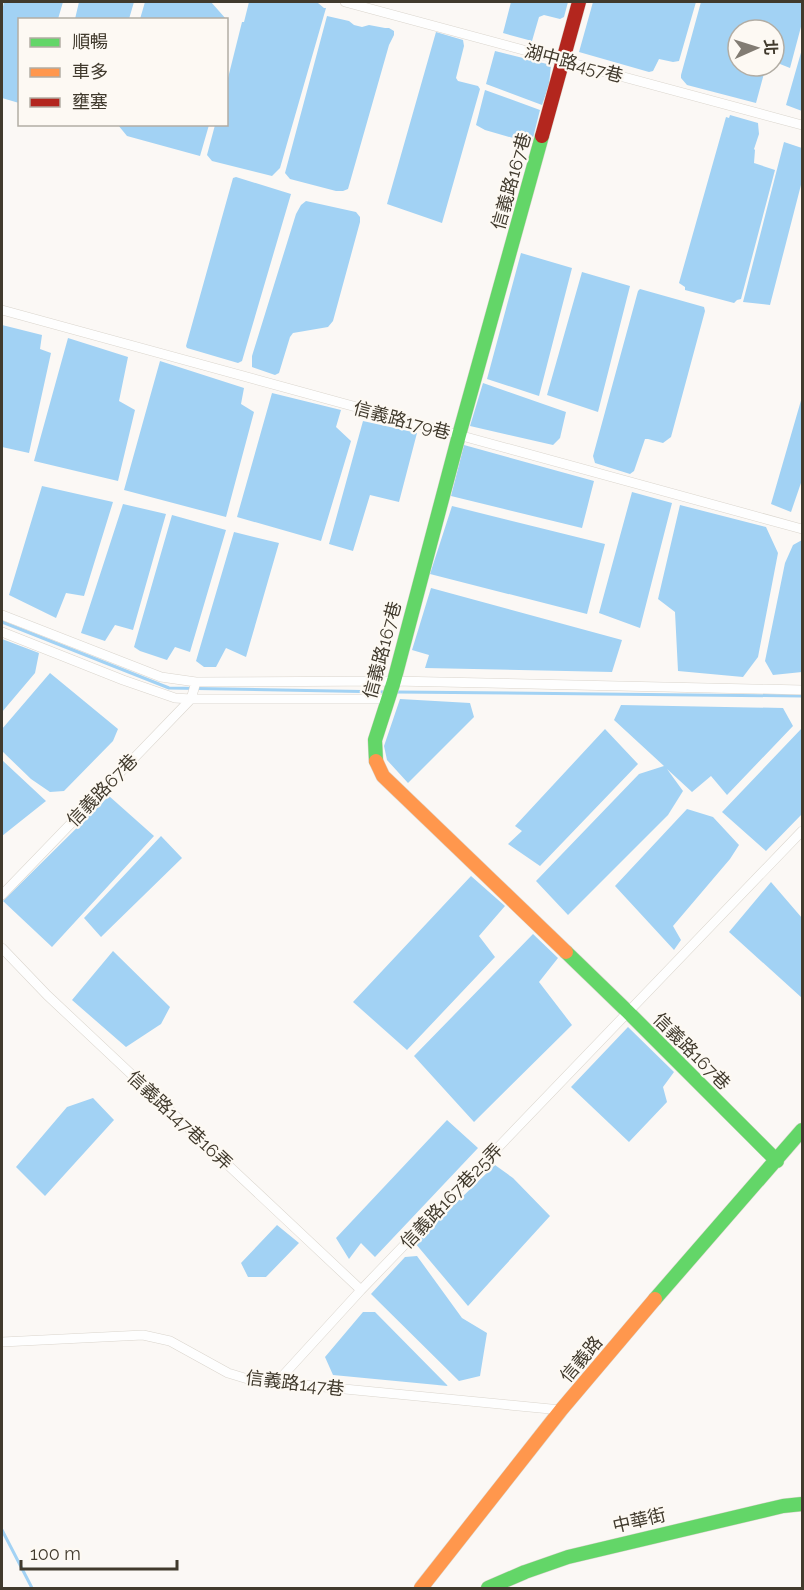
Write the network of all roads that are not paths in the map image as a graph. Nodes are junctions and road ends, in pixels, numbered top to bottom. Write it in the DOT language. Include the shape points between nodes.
graph roads {
  1 [pos="345,2"];
  2 [pos="579,2"];
  3 [pos="563,60"];
  4 [pos="802,125"];
  5 [pos="2,310"];
  6 [pos="459,435"];
  7 [pos="802,529"];
  8 [pos="2,615"];
  9 [pos="2,632"];
  10 [pos="393,681"];
  11 [pos="196,682"];
  12 [pos="802,690"];
  13 [pos="388,698"];
  14 [pos="191,699"];
  15 [pos="802,831"];
  16 [pos="2,895"];
  17 [pos="2,948"];
  18 [pos="628,1012"];
  19 [pos="802,1130"];
  20 [pos="802,1138"];
  21 [pos="777,1161"];
  22 [pos="361,1290"];
  23 [pos="2,1342"];
  24 [pos="277,1382"];
  25 [pos="561,1410"];
  26 [pos="802,1504"];
  27 [pos="421,1588"];
  28 [pos="488,1588"];
  1 -- 3 [label="street, 湖中路457巷"];
  2 -- 3 [label="street, 信義路167巷"];
  3 -- 4 [label="street, 湖中路457巷"];
  3 -- 6 [label="street, 信義路167巷"];
  5 -- 6 [label="street, 信義路179巷"];
  6 -- 7 [label="street, 信義路179巷"];
  6 -- 10 [label="street, 信義路167巷"];
  8 -- 11 [label="street" via="161,677"];
  9 -- 14 [label="street" via="123,680 175,698"];
  10 -- 11 [label="street"];
  10 -- 12 [label="street"];
  10 -- 13 [label="street, 信義路167巷"];
  11 -- 14 [label="street, 信義路67巷"];
  13 -- 14 [label="street"];
  13 -- 18 [label="street, 信義路167巷" via="375,740 375,755 383,776"];
  14 -- 16 [label="street, 信義路67巷"];
  15 -- 18 [label="street, 信義路167巷25弄"];
  17 -- 22 [label="street, 信義路147巷16弄"];
  18 -- 21 [label="street, 信義路167巷"];
  18 -- 22 [label="street, 信義路167巷25弄"];
  19 -- 21 [label="street, 信義路"];
  20 -- 21 [label="street, 信義路"];
  21 -- 25 [label="street, 信義路"];
  22 -- 24 [label="street, 信義路167巷25弄"];
  23 -- 24 [label="street, 信義路147巷" via="143,1335 170,1341 228,1373"];
  24 -- 25 [label="street, 信義路147巷"];
  25 -- 27 [label="street, 信義路"];
  26 -- 28 [label="street, 中華街" via="568,1557"];
}
